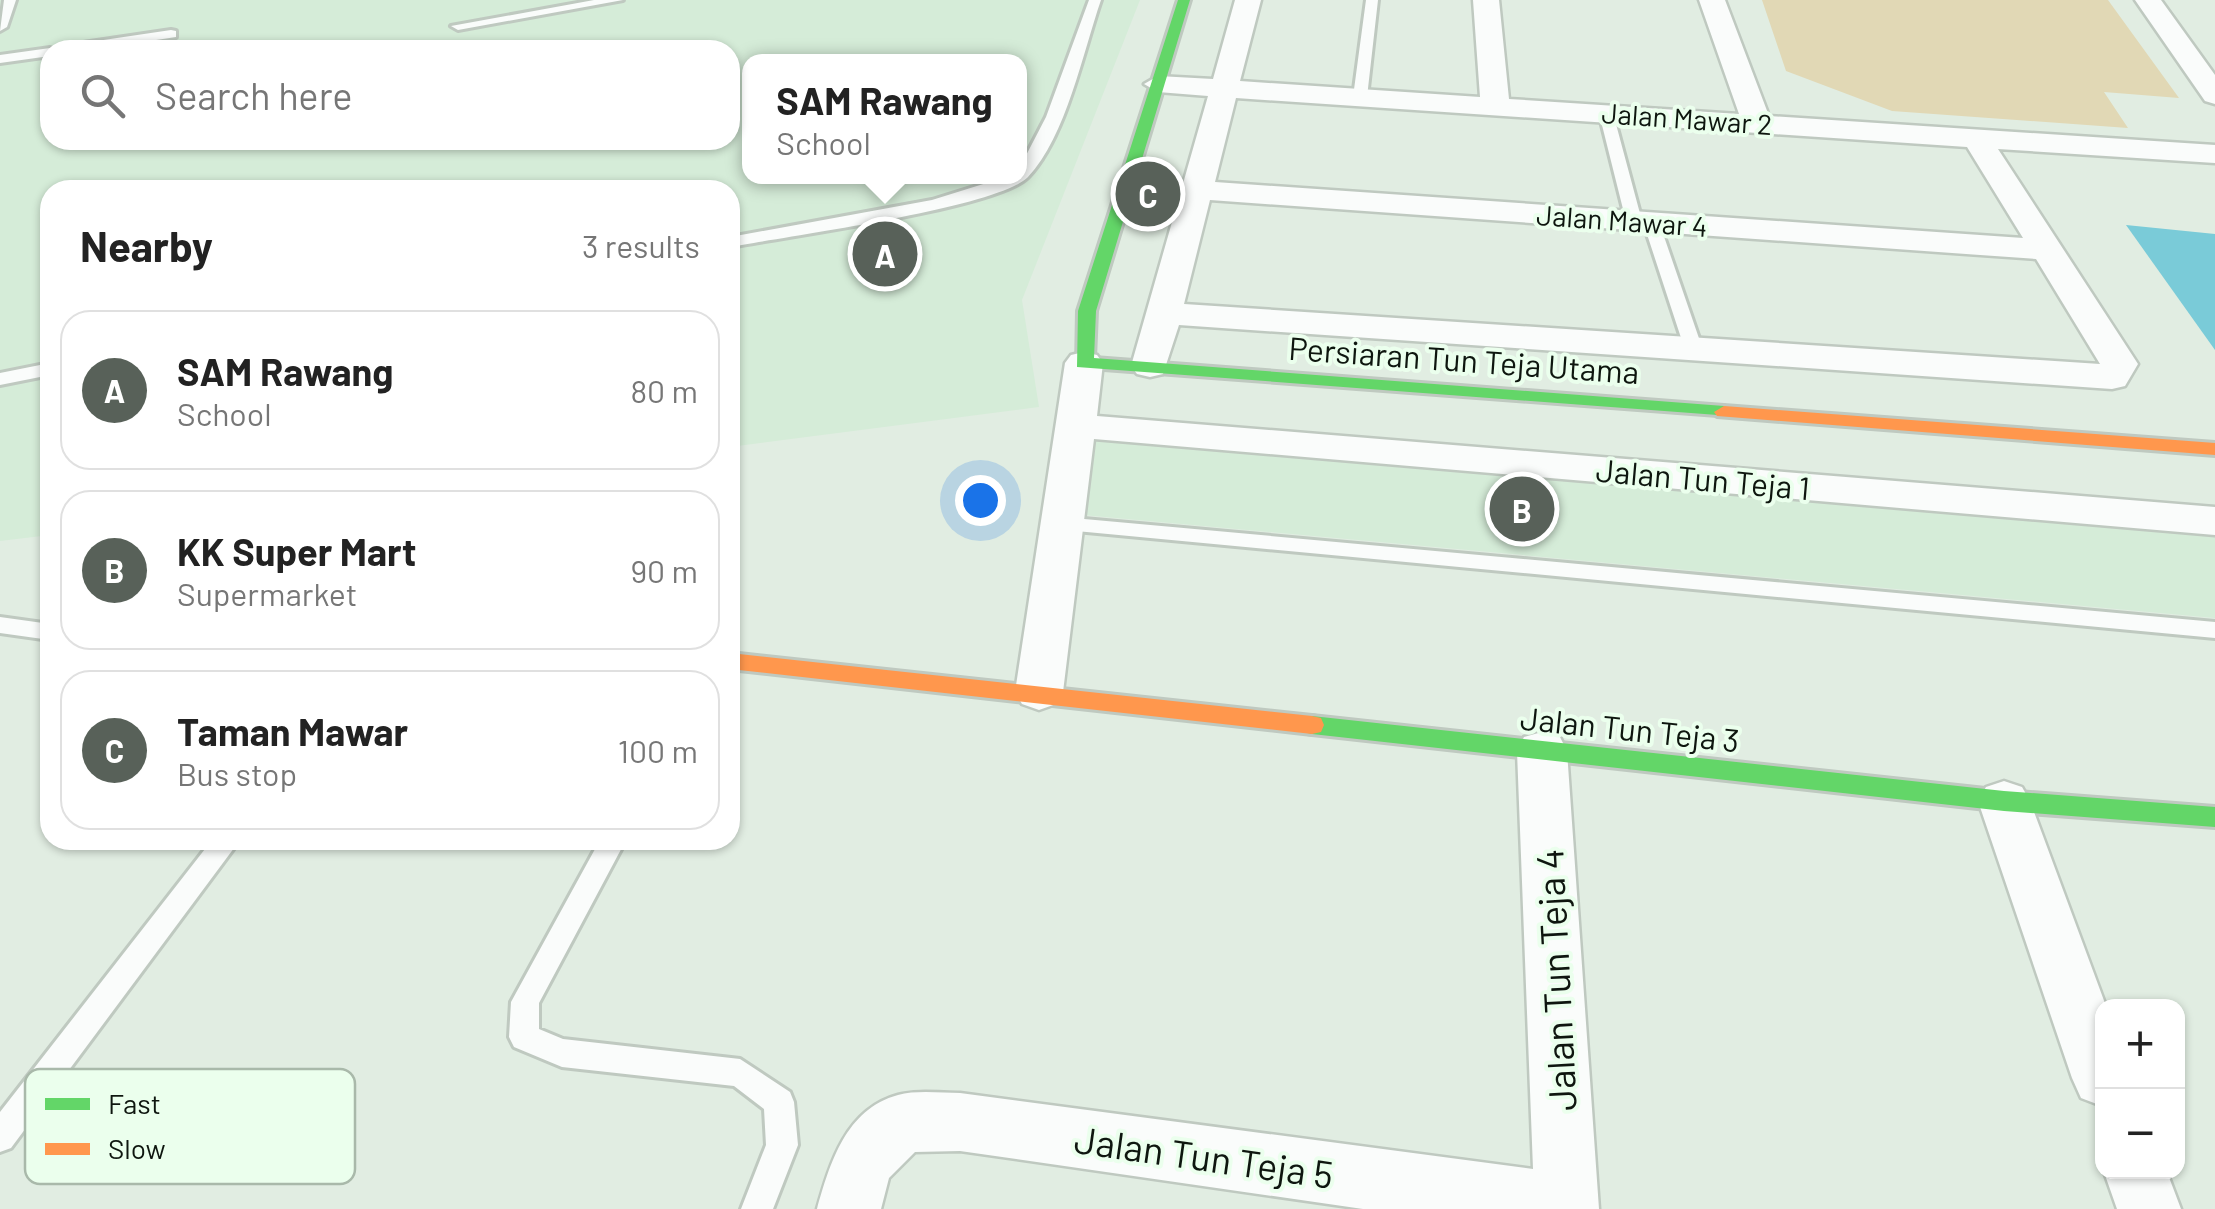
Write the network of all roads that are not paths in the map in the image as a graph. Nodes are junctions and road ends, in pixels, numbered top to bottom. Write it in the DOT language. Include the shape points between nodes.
graph roads {
  1 [pos="10,0"];
  2 [pos="617,0"];
  3 [pos="1095,0"];
  4 [pos="1184,0"];
  5 [pos="1248,0"];
  6 [pos="1372,0"];
  7 [pos="1486,0"];
  8 [pos="1712,0"];
  9 [pos="2148,0"];
  10 [pos="458,26"];
  11 [pos="0,27"];
  12 [pos="171,34"];
  13 [pos="130,40"];
  14 [pos="2177,41"];
  15 [pos="2215,44"];
  16 [pos="40,53"];
  17 [pos="0,59"];
  18 [pos="1158,84"];
  19 [pos="1222,88"];
  20 [pos="2215,95"];
  21 [pos="1360,97"];
  22 [pos="1496,106"];
  23 [pos="1606,112"];
  24 [pos="1756,122"];
  25 [pos="1975,136"];
  26 [pos="2215,154"];
  27 [pos="1027,168"];
  28 [pos="1008,184"];
  29 [pos="1198,190"];
  30 [pos="1643,221"];
  31 [pos="740,240"];
  32 [pos="2047,250"];
  33 [pos="1165,314"];
  34 [pos="1694,350"];
  35 [pos="1084,363"];
  36 [pos="1150,366"];
  37 [pos="40,371"];
  38 [pos="0,378"];
  39 [pos="1076,426"];
  40 [pos="2215,450"];
  41 [pos="2215,521"];
  42 [pos="1062,524"];
  43 [pos="0,625"];
  44 [pos="2215,630"];
  45 [pos="40,631"];
  46 [pos="740,663"];
  47 [pos="1038,692"];
  48 [pos="1542,751"];
  49 [pos="2004,800"];
  50 [pos="2215,817"];
  51 [pos="219,850"];
  52 [pos="608,850"];
  53 [pos="2095,1058"];
  54 [pos="42,1069"];
  55 [pos="10,1108"];
  56 [pos="0,1137"];
  57 [pos="2138,1179"];
  58 [pos="1567,1207"];
  59 [pos="757,1209"];
  60 [pos="849,1209"];
  61 [pos="2149,1209"];
  1 -- 11 [label="lane"];
  2 -- 10 [label="lane"];
  3 -- 27 [label="lane"];
  4 -- 18 [label="street"];
  5 -- 19 [label="street"];
  6 -- 21 [label="lane"];
  7 -- 22 [label="street"];
  8 -- 24 [label="street"];
  9 -- 14 [label="street"];
  12 -- 13 [label="lane"];
  14 -- 15 [label="street"];
  14 -- 20 [label="street"];
  16 -- 17 [label="lane"];
  18 -- 19 [label="street, Jalan Mawar 2"];
  18 -- 35 [label="street" via="1087,311"];
  19 -- 21 [label="street, Jalan Mawar 2"];
  19 -- 29 [label="street"];
  21 -- 22 [label="street, Jalan Mawar 2"];
  22 -- 23 [label="street, Jalan Mawar 2"];
  23 -- 24 [label="street, Jalan Mawar 2"];
  23 -- 30 [label="lane"];
  24 -- 25 [label="street, Jalan Mawar 2"];
  25 -- 26 [label="street, Jalan Mawar 2"];
  25 -- 32 [label="street"];
  28 -- 31 [label="lane"];
  29 -- 30 [label="street, Jalan Mawar 4"];
  29 -- 33 [label="street"];
  30 -- 32 [label="street, Jalan Mawar 4"];
  30 -- 34 [label="lane"];
  32 -- 34 [label="street" via="2119,364 2112,378"];
  33 -- 34 [label="street"];
  33 -- 36 [label="street"];
  35 -- 36 [label="street, Persiaran Tun Teja Utama"];
  35 -- 39 [label="street"];
  36 -- 40 [label="street, Persiaran Tun Teja Utama"];
  37 -- 38 [label="lane"];
  39 -- 41 [label="street, Jalan Tun Teja 1"];
  39 -- 42 [label="street"];
  42 -- 44 [label="lane"];
  42 -- 47 [label="street"];
  43 -- 45 [label="lane"];
  46 -- 47 [label="street, Jalan Tun Teja 3"];
  47 -- 48 [label="street, Jalan Tun Teja 3"];
  48 -- 49 [label="street, Jalan Tun Teja 3"];
  48 -- 58 [label="street, Jalan Tun Teja 4"];
  49 -- 50 [label="street, Jalan Tun Teja 3"];
  49 -- 53 [label="street"];
  51 -- 54 [label="lane"];
  52 -- 59 [label="lane" via="525,1002 524,1037 562,1053 740,1073 779,1102 782,1145"];
  55 -- 56 [label="lane"];
  57 -- 61 [label="street"];
  58 -- 60 [label="street, Jalan Tun Teja 5" via="960,1122 901,1123 862,1161"];
}
